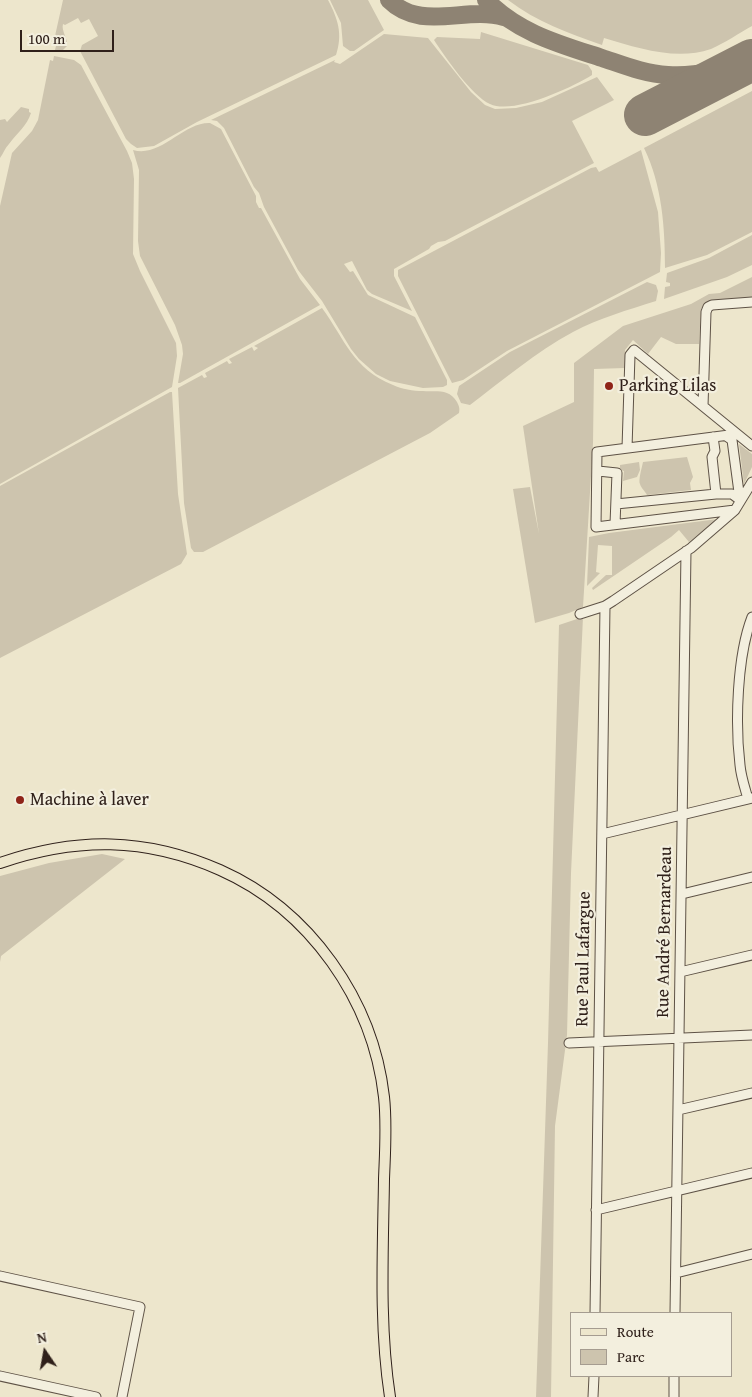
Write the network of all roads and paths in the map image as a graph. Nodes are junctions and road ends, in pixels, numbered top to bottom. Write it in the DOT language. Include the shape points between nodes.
graph roads {
  1 [pos="752,302"];
  2 [pos="703,406"];
  3 [pos="737,434"];
  4 [pos="726,436"];
  5 [pos="713,438"];
  6 [pos="752,446"];
  7 [pos="627,448"];
  8 [pos="598,471"];
  9 [pos="752,482"];
  10 [pos="716,494"];
  11 [pos="740,500"];
  12 [pos="616,504"];
  13 [pos="734,510"];
  14 [pos="615,524"];
  15 [pos="686,551"];
  16 [pos="605,606"];
  17 [pos="580,614"];
  18 [pos="752,617"];
  19 [pos="750,799"];
  20 [pos="683,814"];
  21 [pos="602,834"];
  22 [pos="0,863"];
  23 [pos="752,877"];
  24 [pos="682,894"];
  25 [pos="752,955"];
  26 [pos="680,972"];
  27 [pos="751,1036"];
  28 [pos="679,1039"];
  29 [pos="599,1041"];
  30 [pos="569,1042"];
  31 [pos="752,1093"];
  32 [pos="678,1110"];
  33 [pos="752,1173"];
  34 [pos="677,1192"];
  35 [pos="596,1210"];
  36 [pos="752,1254"];
  37 [pos="676,1273"];
  38 [pos="0,1276"];
  39 [pos="595,1312"];
  40 [pos="676,1312"];
  41 [pos="0,1376"];
  42 [pos="594,1377"];
  43 [pos="674,1377"];
  44 [pos="96,1397"];
  45 [pos="122,1397"];
  46 [pos="390,1397"];
  47 [pos="593,1397"];
  48 [pos="674,1397"];
  1 -- 2 [label="street" via="708,307"];
  2 -- 3 [label="street"];
  2 -- 7 [label="street" via="634,350 630,354"];
  3 -- 4 [label="street"];
  3 -- 6 [label="street"];
  4 -- 5 [label="street"];
  4 -- 11 [label="street" via="732,440"];
  5 -- 7 [label="street"];
  5 -- 10 [label="street"];
  7 -- 8 [label="street" via="597,452"];
  8 -- 12 [label="street" via="617,474"];
  8 -- 14 [label="street" via="596,527"];
  9 -- 11 [label="street"];
  10 -- 11 [label="street" via="732,494"];
  10 -- 12 [label="street"];
  11 -- 13 [label="street"];
  12 -- 14 [label="street"];
  13 -- 14 [label="street"];
  13 -- 15 [label="street"];
  15 -- 16 [label="street"];
  15 -- 20 [label="street, Rue André Bernardeau"];
  16 -- 17 [label="street"];
  16 -- 21 [label="street, Rue Paul Lafargue"];
  18 -- 19 [label="street" via="741,667 737,716 740,766"];
  19 -- 20 [label="street"];
  20 -- 21 [label="street"];
  20 -- 24 [label="street, Rue André Bernardeau"];
  21 -- 29 [label="street, Rue Paul Lafargue"];
  22 -- 46 [label="main road" via="57,847 103,844 154,849 201,862 260,892 312,937 328,956 351,993 370,1034 384,1097 383,1329"];
  23 -- 24 [label="street"];
  24 -- 26 [label="street, Rue André Bernardeau"];
  25 -- 26 [label="street"];
  26 -- 28 [label="street, Rue André Bernardeau"];
  27 -- 28 [label="street"];
  28 -- 29 [label="street"];
  28 -- 32 [label="street, Rue André Bernardeau"];
  29 -- 30 [label="street"];
  29 -- 35 [label="street, Rue Paul Lafargue"];
  31 -- 32 [label="street"];
  32 -- 34 [label="street, Rue André Bernardeau"];
  33 -- 34 [label="street"];
  34 -- 35 [label="street"];
  34 -- 37 [label="street, Rue André Bernardeau"];
  35 -- 39 [label="street, Rue Paul Lafargue"];
  36 -- 37 [label="street"];
  37 -- 40 [label="street, Rue André Bernardeau"];
  38 -- 45 [label="street" via="140,1307"];
  41 -- 44 [label="street"];
  42 -- 47 [label="street"];
  43 -- 48 [label="street"];
}
